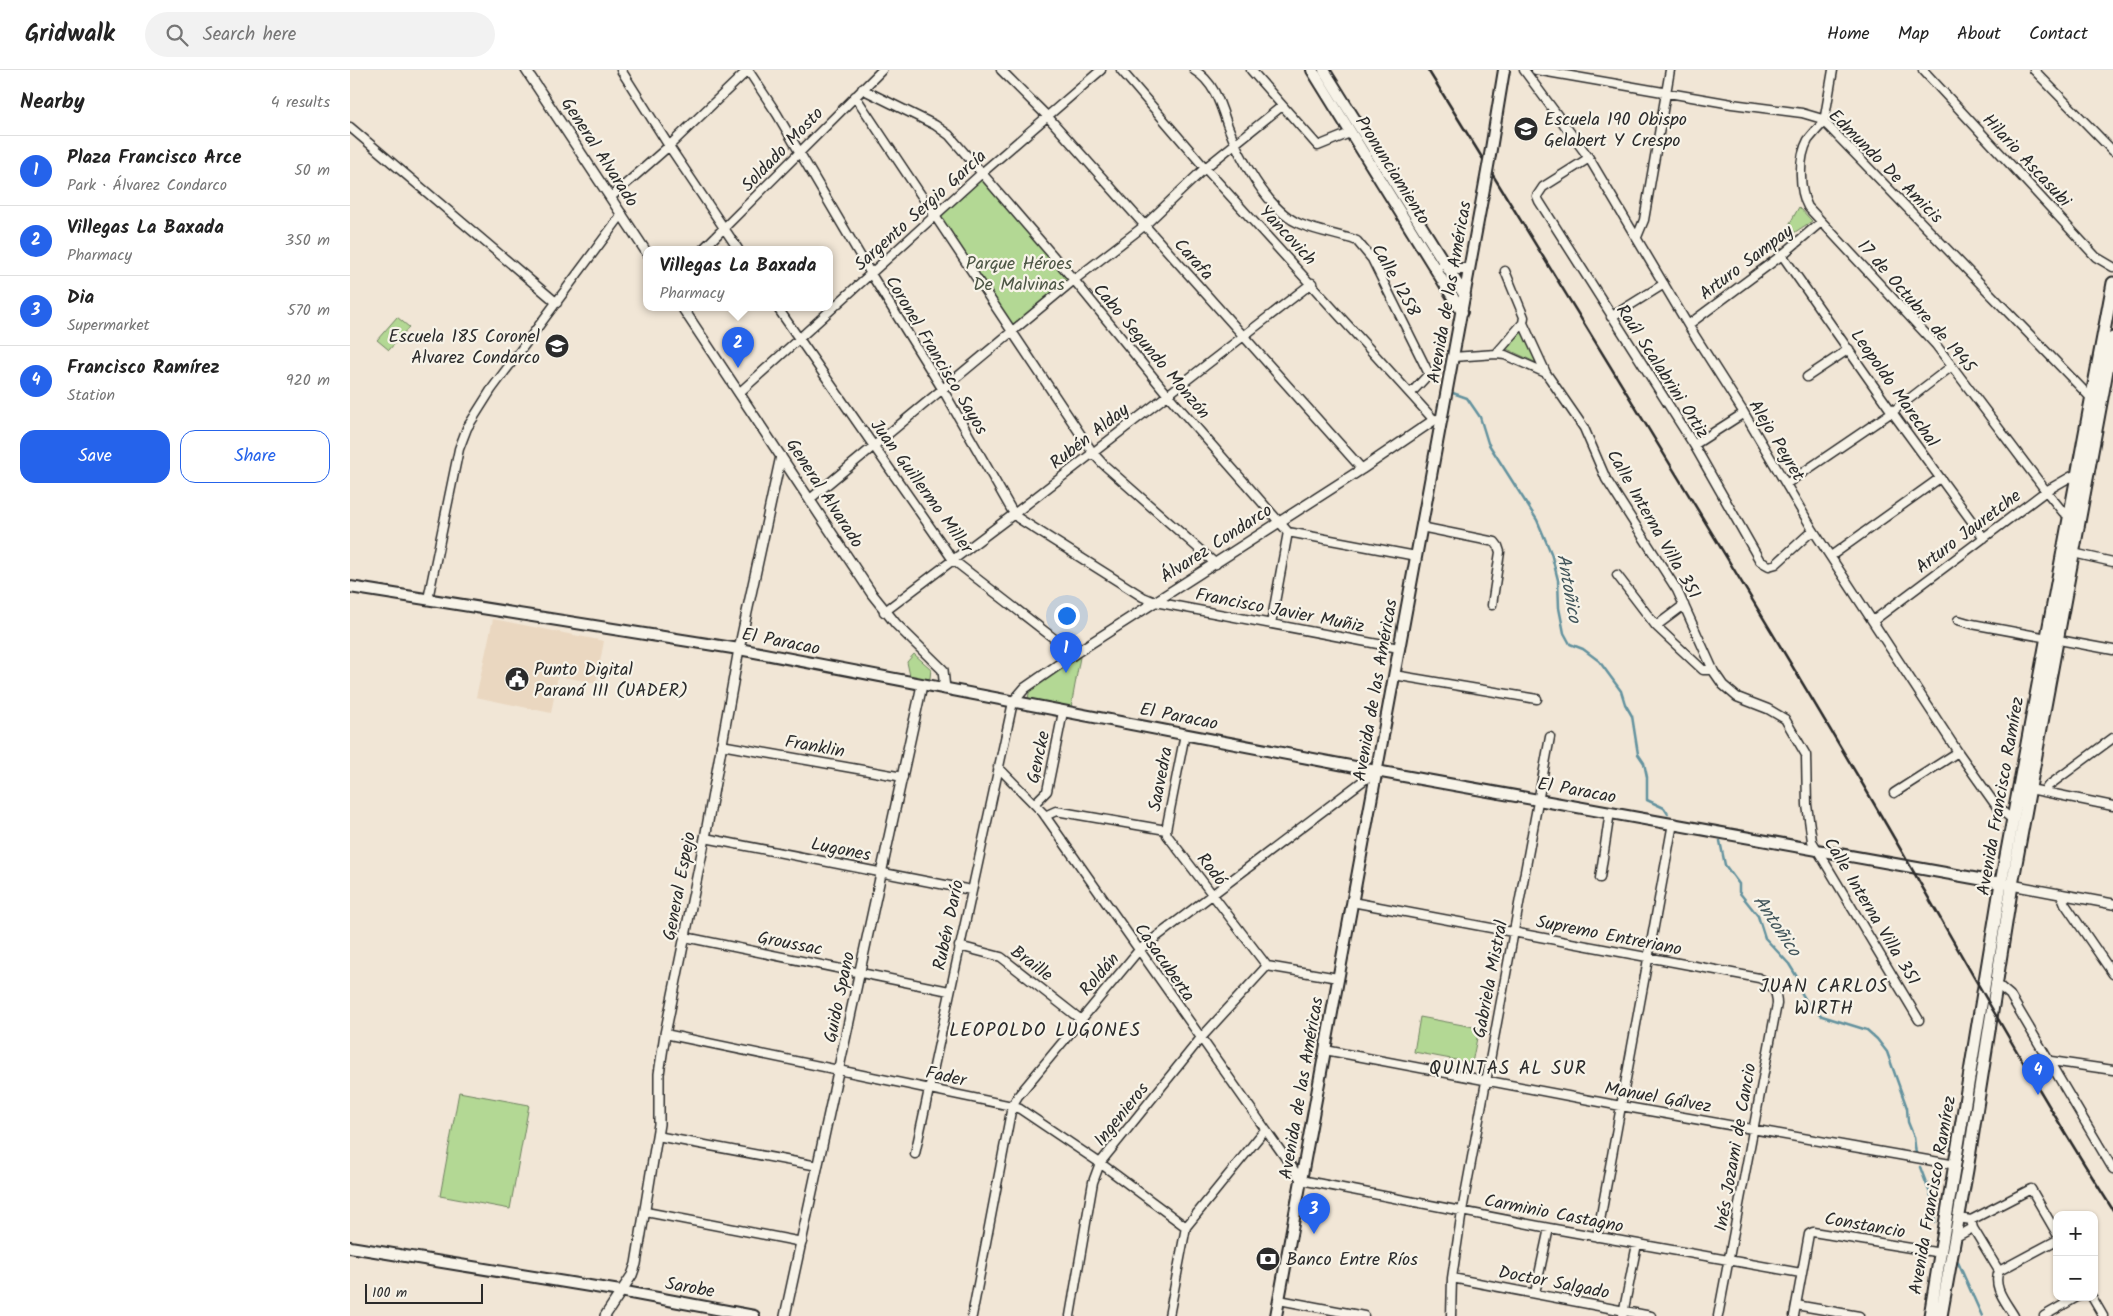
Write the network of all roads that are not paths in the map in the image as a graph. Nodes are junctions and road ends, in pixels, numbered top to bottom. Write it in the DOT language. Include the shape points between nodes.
graph roads {
  1 [pos="526,70"];
  2 [pos="621,70"];
  3 [pos="748,70"];
  4 [pos="882,70"];
  5 [pos="1001,70"];
  6 [pos="1101,70"];
  7 [pos="1121,70"];
  8 [pos="1194,70"];
  9 [pos="1251,70"];
  10 [pos="1312,70"];
  11 [pos="1324,70"];
  12 [pos="1504,70"];
  13 [pos="1524,70"];
  14 [pos="1536,70"];
  15 [pos="1670,70"];
  16 [pos="1833,70"];
  17 [pos="1922,70"];
  18 [pos="2034,70"];
  19 [pos="862,89"];
  20 [pos="1666,93"];
  21 [pos="855,96"];
  22 [pos="1282,106"];
  23 [pos="1048,117"];
  24 [pos="1824,122"];
  25 [pos="350,127"];
  26 [pos="1350,132"];
  27 [pos="1235,144"];
  28 [pos="669,146"];
  29 [pos="800,151"];
  30 [pos="2113,151"];
  31 [pos="1589,158"];
  32 [pos="1205,168"];
  33 [pos="983,172"];
  34 [pos="611,197"];
  35 [pos="622,214"];
  36 [pos="936,216"];
  37 [pos="1821,222"];
  38 [pos="1144,226"];
  39 [pos="724,229"];
  40 [pos="1636,237"];
  41 [pos="706,246"];
  42 [pos="736,246"];
  43 [pos="643,247"];
  44 [pos="1782,255"];
  45 [pos="1443,264"];
  46 [pos="2113,267"];
  47 [pos="1469,269"];
  48 [pos="1505,271"];
  49 [pos="872,274"];
  50 [pos="1074,280"];
  51 [pos="1312,283"];
  52 [pos="2113,283"];
  53 [pos="1664,284"];
  54 [pos="1464,296"];
  55 [pos="557,302"];
  56 [pos="833,309"];
  57 [pos="685,311"];
  58 [pos="780,311"];
  59 [pos="830,311"];
  60 [pos="1462,312"];
  61 [pos="1611,317"];
  62 [pos="1523,323"];
  63 [pos="1688,325"];
  64 [pos="1012,331"];
  65 [pos="1243,336"];
  66 [pos="2113,338"];
  67 [pos="799,339"];
  68 [pos="1849,350"];
  69 [pos="1496,354"];
  70 [pos="1453,357"];
  71 [pos="1952,366"];
  72 [pos="1546,373"];
  73 [pos="1807,377"];
  74 [pos="943,390"];
  75 [pos="739,393"];
  76 [pos="1411,393"];
  77 [pos="1167,394"];
  78 [pos="2091,398"];
  79 [pos="1892,412"];
  80 [pos="1744,413"];
  81 [pos="1438,419"];
  82 [pos="1694,445"];
  83 [pos="874,446"];
  84 [pos="1093,453"];
  85 [pos="781,456"];
  86 [pos="1362,469"];
  87 [pos="2081,475"];
  88 [pos="1940,478"];
  89 [pos="1786,484"];
  90 [pos="2046,491"];
  91 [pos="810,499"];
  92 [pos="1014,514"];
  93 [pos="2074,518"];
  94 [pos="1279,522"];
  95 [pos="1421,527"];
  96 [pos="1813,530"];
  97 [pos="1288,532"];
  98 [pos="1984,538"];
  99 [pos="2072,553"];
  100 [pos="1416,556"];
  101 [pos="1831,556"];
  102 [pos="953,560"];
  103 [pos="2113,562"];
  104 [pos="1216,564"];
  105 [pos="1617,575"];
  106 [pos="350,587"];
  107 [pos="428,599"];
  108 [pos="1154,602"];
  109 [pos="1492,605"];
  110 [pos="1684,605"];
  111 [pos="884,612"];
  112 [pos="1958,620"];
  113 [pos="1873,621"];
  114 [pos="1271,624"];
  115 [pos="1656,626"];
  116 [pos="2052,638"];
  117 [pos="1399,648"];
  118 [pos="739,649"];
  119 [pos="2113,650"];
  120 [pos="1074,654"];
  121 [pos="1713,670"];
  122 [pos="1394,675"];
  123 [pos="922,685"];
  124 [pos="944,690"];
  125 [pos="1537,699"];
  126 [pos="1013,702"];
  127 [pos="1063,712"];
  128 [pos="1185,734"];
  129 [pos="1550,736"];
  130 [pos="2113,738"];
  131 [pos="721,745"];
  132 [pos="1958,752"];
  133 [pos="998,767"];
  134 [pos="1376,770"];
  135 [pos="903,777"];
  136 [pos="2030,788"];
  137 [pos="2044,792"];
  138 [pos="1894,793"];
  139 [pos="1539,799"];
  140 [pos="1035,803"];
  141 [pos="2113,806"];
  142 [pos="1610,812"];
  143 [pos="1045,816"];
  144 [pos="2013,820"];
  145 [pos="1673,823"];
  146 [pos="1166,830"];
  147 [pos="705,838"];
  148 [pos="1817,849"];
  149 [pos="883,873"];
  150 [pos="1600,878"];
  151 [pos="2007,884"];
  152 [pos="971,890"];
  153 [pos="2061,894"];
  154 [pos="1213,895"];
  155 [pos="1352,902"];
  156 [pos="2113,904"];
  157 [pos="1514,932"];
  158 [pos="685,937"];
  159 [pos="959,946"];
  160 [pos="1139,950"];
  161 [pos="1648,957"];
  162 [pos="1267,966"];
  163 [pos="861,973"];
  164 [pos="2113,974"];
  165 [pos="1338,978"];
  166 [pos="1997,984"];
  167 [pos="1771,985"];
  168 [pos="949,991"];
  169 [pos="1080,1019"];
  170 [pos="1919,1020"];
  171 [pos="665,1034"];
  172 [pos="1200,1039"];
  173 [pos="1325,1050"];
  174 [pos="2051,1061"];
  175 [pos="2113,1070"];
  176 [pos="840,1071"];
  177 [pos="1487,1079"];
  178 [pos="929,1087"];
  179 [pos="1012,1106"];
  180 [pos="1621,1106"];
  181 [pos="1754,1130"];
  182 [pos="1264,1131"];
  183 [pos="657,1136"];
  184 [pos="915,1154"];
  185 [pos="1100,1164"];
  186 [pos="1956,1165"];
  187 [pos="818,1166"];
  188 [pos="2113,1169"];
  189 [pos="1301,1180"];
  190 [pos="1462,1211"];
  191 [pos="646,1212"];
  192 [pos="1958,1218"];
  193 [pos="1972,1224"];
  194 [pos="1186,1227"];
  195 [pos="2053,1227"];
  196 [pos="1549,1228"];
  197 [pos="1597,1237"];
  198 [pos="1954,1238"];
  199 [pos="802,1242"];
  200 [pos="2053,1242"];
  201 [pos="1637,1244"];
  202 [pos="350,1247"];
  203 [pos="1941,1253"];
  204 [pos="1729,1260"];
  205 [pos="1999,1271"];
  206 [pos="1801,1273"];
  207 [pos="1452,1278"];
  208 [pos="620,1291"];
  209 [pos="1535,1293"];
  210 [pos="1279,1300"];
  211 [pos="2070,1301"];
  212 [pos="2094,1301"];
  213 [pos="1796,1305"];
  214 [pos="709,1312"];
  215 [pos="1624,1313"];
  216 [pos="605,1316"];
  217 [pos="754,1316"];
  218 [pos="785,1316"];
  219 [pos="972,1316"];
  220 [pos="1070,1316"];
  221 [pos="1169,1316"];
  222 [pos="1276,1316"];
  223 [pos="1364,1316"];
  224 [pos="1451,1316"];
  225 [pos="1651,1316"];
  226 [pos="1718,1316"];
  227 [pos="1794,1316"];
  228 [pos="1859,1316"];
  229 [pos="1930,1316"];
  230 [pos="1941,1316"];
  231 [pos="2014,1316"];
  232 [pos="2044,1316"];
  233 [pos="2103,1316"];
  1 -- 34 [label="street, General Alvarado"];
  2 -- 28 [label="street"];
  3 -- 28 [label="street"];
  3 -- 29 [label="street, Coronel Francisco Sayos"];
  4 -- 19 [label="street, Soldado Mosto"];
  5 -- 23 [label="street, Carafa"];
  6 -- 23 [label="street, Sargento Sergio García"];
  7 -- 32 [label="street, Yancovich"];
  8 -- 27 [label="street, Calle 1258" via="1215,91"];
  9 -- 22 [label="street"];
  10 -- 26 [label="main road, Pronunciamiento"];
  11 -- 45 [label="main road, Pronunciamiento"];
  12 -- 47 [label="main road, Avenida de las Américas, bridge"];
  13 -- 31 [label="street, Alejo Peyret"];
  14 -- 20 [label="street, Edmundo De Amicis"];
  15 -- 20 [label="street"];
  16 -- 24 [label="street"];
  17 -- 46 [label="street, Hilario Ascasubi" via="2096,257"];
  18 -- 30 [label="street"];
  19 -- 21 [label="street, Soldado Mosto"];
  19 -- 33 [label="street, Cabo Segundo Monzón" via="942,129"];
  20 -- 24 [label="street, Edmundo De Amicis" via="1802,113"];
  20 -- 40 [label="street" via="1644,220"];
  21 -- 29 [label="street, Soldado Mosto"];
  21 -- 36 [label="street"];
  22 -- 26 [label="street" via="1318,146"];
  22 -- 27 [label="street"];
  23 -- 33 [label="street, Sargento Sergio García"];
  23 -- 38 [label="street, Carafa"];
  24 -- 37 [label="street, 17 de Octubre de 1945" via="1805,147 1801,180 1804,199"];
  24 -- 78 [label="street, Edmundo De Amicis"];
  25 -- 55 [label="street"];
  26 -- 60 [label="main road, Pronunciamiento"];
  27 -- 32 [label="street"];
  27 -- 76 [label="street, Calle 1258" via="1267,196 1286,216 1300,224 1352,239 1369,255 1428,372"];
  28 -- 34 [label="street"];
  28 -- 39 [label="street"];
  29 -- 39 [label="street, Soldado Mosto"];
  29 -- 49 [label="street, Coronel Francisco Sayos"];
  31 -- 40 [label="street, Alejo Peyret"];
  31 -- 61 [label="street, Raúl Scalabrini Ortiz" via="1543,187 1537,196"];
  32 -- 38 [label="street"];
  32 -- 51 [label="street, Yancovich"];
  33 -- 36 [label="street, Sargento Sergio García"];
  33 -- 50 [label="street, Cabo Segundo Monzón"];
  34 -- 35 [label="street, General Alvarado"];
  35 -- 43 [label="street, General Alvarado"];
  35 -- 55 [label="street"];
  36 -- 49 [label="street, Sargento Sergio García"];
  36 -- 64 [label="street"];
  37 -- 44 [label="street, Arturo Sampay"];
  37 -- 71 [label="street, 17 de Octubre de 1945"];
  38 -- 50 [label="street"];
  38 -- 65 [label="street, Carafa"];
  39 -- 41 [label="street, Soldado Mosto"];
  39 -- 42 [label="street"];
  40 -- 53 [label="street, Alejo Peyret"];
  44 -- 63 [label="street, Arturo Sampay"];
  44 -- 68 [label="street, Leopoldo Marechal"];
  45 -- 47 [label="main road"];
  45 -- 54 [label="main road, Pronunciamiento"];
  47 -- 54 [label="main road, Avenida de las Américas"];
  48 -- 62 [label="street, Calle Interna Villa 351" via="1524,317"];
  49 -- 56 [label="street, Sargento Sergio García"];
  49 -- 74 [label="street, Coronel Francisco Sayos"];
  50 -- 64 [label="street"];
  50 -- 77 [label="street, Cabo Segundo Monzón"];
  51 -- 65 [label="street, Rubén Alday"];
  51 -- 76 [label="street, Yancovich"];
  52 -- 78 [label="main road, Avenida Francisco Ramírez"];
  53 -- 61 [label="street"];
  53 -- 63 [label="street, Alejo Peyret"];
  54 -- 60 [label="main road, Avenida de las Américas"];
  55 -- 107 [label="street" via="491,390 463,438"];
  57 -- 75 [label="street, General Alvarado"];
  58 -- 67 [label="street, Juan Guillermo Miller"];
  59 -- 67 [label="street, Sargento Sergio García"];
  60 -- 70 [label="main road, Avenida de las Américas"];
  61 -- 82 [label="street, Raúl Scalabrini Ortiz"];
  62 -- 69 [label="street"];
  62 -- 72 [label="street, Calle Interna Villa 351"];
  63 -- 80 [label="street, Alejo Peyret"];
  64 -- 74 [label="street"];
  64 -- 84 [label="street"];
  65 -- 77 [label="street, Rubén Alday"];
  65 -- 86 [label="street, Carafa"];
  66 -- 87 [label="main road, Avenida Francisco Ramírez"];
  67 -- 75 [label="street, Sargento Sergio García"];
  67 -- 83 [label="street, Juan Guillermo Miller"];
  68 -- 73 [label="street"];
  68 -- 79 [label="street, Leopoldo Marechal"];
  69 -- 70 [label="street"];
  69 -- 72 [label="street"];
  70 -- 81 [label="main road, Avenida de las Américas"];
  71 -- 79 [label="street"];
  71 -- 90 [label="street, 17 de Octubre de 1945"];
  72 -- 110 [label="street, Calle Interna Villa 351" via="1584,428 1606,479"];
  74 -- 83 [label="street"];
  74 -- 92 [label="street, Coronel Francisco Sayos"];
  75 -- 85 [label="street, General Alvarado"];
  76 -- 81 [label="street, Yancovich"];
  77 -- 84 [label="street, Rubén Alday"];
  77 -- 94 [label="street, Cabo Segundo Monzón"];
  78 -- 87 [label="main road, Avenida Francisco Ramírez"];
  79 -- 88 [label="street, Leopoldo Marechal"];
  79 -- 89 [label="street"];
  80 -- 82 [label="street"];
  80 -- 89 [label="street, Alejo Peyret"];
  81 -- 86 [label="street, Álvarez Condarco"];
  81 -- 95 [label="main road, Avenida de las Américas"];
  82 -- 96 [label="street, Raúl Scalabrini Ortiz" via="1763,564 1776,564"];
  83 -- 91 [label="street"];
  83 -- 102 [label="street, Juan Guillermo Miller"];
  84 -- 92 [label="street, Rubén Alday"];
  84 -- 104 [label="street"];
  85 -- 91 [label="street, General Alvarado"];
  85 -- 118 [label="street, General Espejo"];
  86 -- 94 [label="street, Álvarez Condarco"];
  87 -- 90 [label="street, Arturo Jauretche"];
  87 -- 93 [label="main road, Avenida Francisco Ramírez"];
  88 -- 98 [label="street, Leopoldo Marechal"];
  88 -- 101 [label="street"];
  89 -- 96 [label="street, Alejo Peyret"];
  90 -- 93 [label="street, 17 de Octubre de 1945"];
  90 -- 98 [label="street, Arturo Jauretche"];
  91 -- 111 [label="street, General Alvarado"];
  92 -- 102 [label="street, Rubén Alday"];
  92 -- 108 [label="street, Coronel Francisco Sayos"];
  93 -- 99 [label="main road, Avenida Francisco Ramírez"];
  93 -- 116 [label="main road, Avenida Francisco Ramírez"];
  94 -- 97 [label="street, Cabo Segundo Monzón"];
  94 -- 104 [label="street, Álvarez Condarco"];
  95 -- 100 [label="main road, Avenida de las Américas"];
  95 -- 109 [label="street" via="1495,542 1500,552"];
  96 -- 101 [label="street, Alejo Peyret"];
  97 -- 100 [label="street"];
  97 -- 114 [label="street"];
  98 -- 113 [label="street, Arturo Jauretche"];
  99 -- 103 [label="street"];
  99 -- 116 [label="main road, Avenida Francisco Ramírez"];
  100 -- 117 [label="main road, Avenida de las Américas"];
  101 -- 113 [label="street, Alejo Peyret"];
  102 -- 111 [label="street, Rubén Alday"];
  102 -- 120 [label="street, Juan Guillermo Miller"];
  104 -- 108 [label="street, Álvarez Condarco"];
  105 -- 115 [label="street"];
  106 -- 107 [label="main road, El Paracao"];
  107 -- 118 [label="main road, El Paracao"];
  108 -- 114 [label="street, Francisco Javier Muñiz"];
  108 -- 120 [label="street, Álvarez Condarco"];
  110 -- 115 [label="street"];
  110 -- 121 [label="street, Calle Interna Villa 351"];
  111 -- 124 [label="street, General Alvarado" via="943,670"];
  112 -- 116 [label="street"];
  113 -- 132 [label="street, Alejo Peyret"];
  114 -- 117 [label="street, Francisco Javier Muñiz"];
  115 -- 121 [label="street" via="1703,670"];
  116 -- 119 [label="street"];
  116 -- 136 [label="main road, Avenida Francisco Ramírez"];
  116 -- 144 [label="main road, Avenida Francisco Ramírez"];
  117 -- 122 [label="main road, Avenida de las Américas"];
  118 -- 123 [label="main road, El Paracao"];
  118 -- 131 [label="street, General Espejo"];
  120 -- 126 [label="street, Álvarez Condarco" via="1025,688"];
  121 -- 148 [label="street, Calle Interna Villa 351" via="1723,685 1737,696 1785,720 1804,749 1807,805 1812,842"];
  122 -- 125 [label="street"];
  122 -- 134 [label="main road, Avenida de las Américas"];
  123 -- 124 [label="main road, El Paracao"];
  123 -- 135 [label="street, Guido Spano"];
  124 -- 126 [label="main road, El Paracao"];
  126 -- 127 [label="main road, El Paracao"];
  126 -- 133 [label="street, Rubén Darío"];
  127 -- 128 [label="main road, El Paracao"];
  127 -- 140 [label="street, Gencke" via="1048,791"];
  128 -- 134 [label="main road, El Paracao"];
  128 -- 146 [label="street, Saavedra"];
  129 -- 139 [label="street, Gabriela Mistral"];
  130 -- 137 [label="street"];
  131 -- 135 [label="street, Franklin"];
  131 -- 147 [label="street, General Espejo"];
  132 -- 138 [label="street"];
  132 -- 144 [label="street, Alejo Peyret" via="1997,807"];
  133 -- 140 [label="street, Casacuberta"];
  133 -- 152 [label="street, Rubén Darío"];
  134 -- 139 [label="main road, El Paracao"];
  134 -- 154 [label="street, Roldán"];
  134 -- 155 [label="main road, Avenida de las Américas"];
  135 -- 149 [label="street, Guido Spano"];
  136 -- 137 [label="street"];
  136 -- 151 [label="main road, Avenida Francisco Ramírez"];
  137 -- 141 [label="street"];
  139 -- 142 [label="main road, El Paracao"];
  139 -- 157 [label="street, Gabriela Mistral"];
  140 -- 143 [label="street, Casacuberta"];
  142 -- 145 [label="main road, El Paracao"];
  142 -- 150 [label="street"];
  143 -- 146 [label="street" via="1056,811"];
  143 -- 160 [label="street, Casacuberta"];
  144 -- 151 [label="main road, Avenida Francisco Ramírez"];
  145 -- 148 [label="main road, El Paracao"];
  145 -- 161 [label="street"];
  146 -- 154 [label="street, Rodó"];
  147 -- 149 [label="street, Lugones"];
  147 -- 158 [label="street, General Espejo"];
  148 -- 151 [label="main road, El Paracao"];
  148 -- 170 [label="street, Calle Interna Villa 351"];
  149 -- 152 [label="street, Lugones"];
  149 -- 163 [label="street, Guido Spano"];
  151 -- 153 [label="street"];
  151 -- 166 [label="main road, Avenida Francisco Ramírez"];
  151 -- 186 [label="main road, Avenida Francisco Ramírez"];
  152 -- 159 [label="street, Rubén Darío"];
  153 -- 156 [label="street"];
  153 -- 164 [label="street"];
  154 -- 160 [label="street, Roldán"];
  154 -- 162 [label="street, Rodó"];
  155 -- 157 [label="street, Supremo Entreriano"];
  155 -- 165 [label="main road, Avenida de las Américas"];
  157 -- 161 [label="street, Supremo Entreriano"];
  157 -- 177 [label="street, Gabriela Mistral"];
  158 -- 163 [label="street, Groussac"];
  158 -- 171 [label="street, General Espejo"];
  159 -- 168 [label="street, Rubén Darío"];
  159 -- 169 [label="street, Braille" via="1001,957"];
  160 -- 169 [label="street, Roldán"];
  160 -- 172 [label="street, Casacuberta"];
  161 -- 167 [label="street, Supremo Entreriano" via="1759,978"];
  161 -- 180 [label="street"];
  162 -- 165 [label="street"];
  162 -- 172 [label="street, Ingenieros"];
  163 -- 168 [label="street, Groussac"];
  163 -- 176 [label="street, Guido Spano"];
  165 -- 173 [label="main road, Avenida de las Américas"];
  166 -- 174 [label="street" via="2010,995"];
  166 -- 192 [label="main road, Avenida Francisco Ramírez"];
  167 -- 181 [label="street, Inés Jozami de Cancio" via="1777,1004"];
  168 -- 178 [label="street, Rubén Darío"];
  169 -- 179 [label="street, Roldán"];
  171 -- 176 [label="street, Fader"];
  171 -- 183 [label="street, General Espejo" via="659,1074"];
  172 -- 182 [label="street, Casacuberta"];
  172 -- 185 [label="street, Ingenieros"];
  173 -- 177 [label="street, Manuel Gálvez"];
  173 -- 189 [label="main road, Avenida de las Américas"];
  174 -- 175 [label="street"];
  174 -- 188 [label="street"];
  176 -- 178 [label="street, Fader"];
  176 -- 187 [label="street, Guido Spano"];
  177 -- 180 [label="street, Manuel Gálvez"];
  177 -- 190 [label="street, Gabriela Mistral"];
  178 -- 179 [label="street, Fader"];
  178 -- 184 [label="street, Rubén Darío"];
  179 -- 185 [label="street, Fader"];
  179 -- 219 [label="street, Roldán"];
  180 -- 181 [label="street, Manuel Gálvez"];
  180 -- 197 [label="street"];
  181 -- 186 [label="street, Manuel Gálvez"];
  181 -- 204 [label="street, Inés Jozami de Cancio"];
  182 -- 189 [label="street, Casacuberta"];
  182 -- 194 [label="street"];
  183 -- 187 [label="street"];
  183 -- 191 [label="street, General Espejo"];
  185 -- 194 [label="street, Fader"];
  185 -- 220 [label="street, Ingenieros" via="1093,1182"];
  186 -- 203 [label="main road, Avenida Francisco Ramírez"];
  187 -- 199 [label="street, Guido Spano"];
  189 -- 190 [label="street, Carminio Castagno"];
  189 -- 210 [label="main road, Avenida de las Américas"];
  190 -- 196 [label="street, Carminio Castagno"];
  190 -- 207 [label="street, Gabriela Mistral"];
  191 -- 199 [label="street"];
  191 -- 208 [label="street, General Espejo" via="636,1264"];
  192 -- 193 [label="street"];
  192 -- 198 [label="main road, Avenida Francisco Ramírez"];
  193 -- 195 [label="street" via="2031,1188"];
  193 -- 198 [label="street"];
  193 -- 205 [label="street"];
  194 -- 221 [label="street"];
  196 -- 197 [label="street, Carminio Castagno"];
  196 -- 209 [label="street"];
  197 -- 201 [label="street, Carminio Castagno"];
  198 -- 230 [label="main road, Avenida Francisco Ramírez"];
  199 -- 218 [label="street, Guido Spano"];
  200 -- 205 [label="street"];
  201 -- 204 [label="street, Carminio Castagno"];
  201 -- 215 [label="street"];
  202 -- 208 [label="main road, Sarobe"];
  203 -- 206 [label="street, Constancio" via="1813,1232 1809,1234"];
  203 -- 229 [label="main road, Avenida Francisco Ramírez"];
  204 -- 206 [label="street, Carminio Castagno"];
  204 -- 226 [label="street, Inés Jozami de Cancio"];
  205 -- 231 [label="street" via="1996,1285"];
  206 -- 213 [label="street"];
  207 -- 209 [label="street, Doctor Salgado"];
  207 -- 224 [label="street, Gabriela Mistral"];
  208 -- 214 [label="main road, Sarobe"];
  208 -- 216 [label="street, General Espejo"];
  209 -- 215 [label="street, Doctor Salgado"];
  210 -- 222 [label="main road, Avenida de las Américas"];
  210 -- 223 [label="street"];
  211 -- 232 [label="street"];
  212 -- 233 [label="street"];
  213 -- 227 [label="street"];
  213 -- 228 [label="street"];
  214 -- 217 [label="main road, Sarobe"];
  215 -- 225 [label="street, Doctor Salgado"];
}
